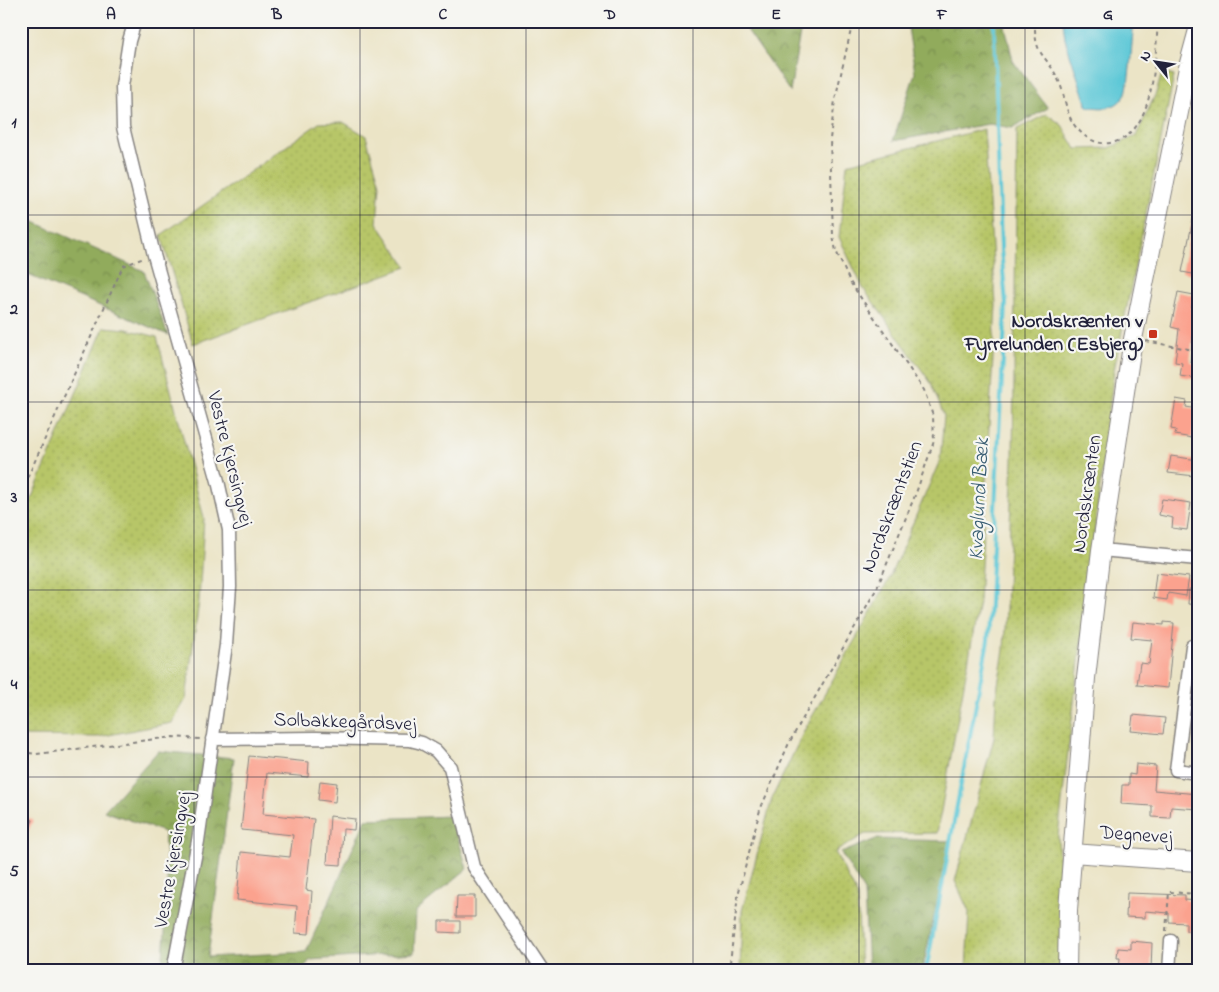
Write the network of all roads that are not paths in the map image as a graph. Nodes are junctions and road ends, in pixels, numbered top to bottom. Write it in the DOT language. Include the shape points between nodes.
graph roads {
  1 [pos="134,21"];
  2 [pos="1198,30"];
  3 [pos="1102,550"];
  4 [pos="1198,559"];
  5 [pos="1198,646"];
  6 [pos="212,739"];
  7 [pos="1198,773"];
  8 [pos="1072,853"];
  9 [pos="1198,862"];
  10 [pos="1171,941"];
  11 [pos="173,971"];
  12 [pos="543,971"];
  13 [pos="1067,971"];
  14 [pos="1169,971"];
  1 -- 6 [label="street, Vestre Kjersingvej" via="122,86 123,127 154,255 229,530 226,645"];
  2 -- 3 [label="street, Nordskrænten" via="1133,339"];
  3 -- 4 [label="street"];
  3 -- 8 [label="street, Nordskrænten" via="1086,678"];
  5 -- 7 [label="street" via="1192,646 1176,770"];
  6 -- 11 [label="street, Vestre Kjersingvej" via="198,841"];
  6 -- 12 [label="street, Solbakkegårdsvej" via="410,740 436,751 450,766 474,867"];
  8 -- 9 [label="street, Degnevej"];
  8 -- 13 [label="street, Nordskrænten"];
  10 -- 14 [label="street"];
}
